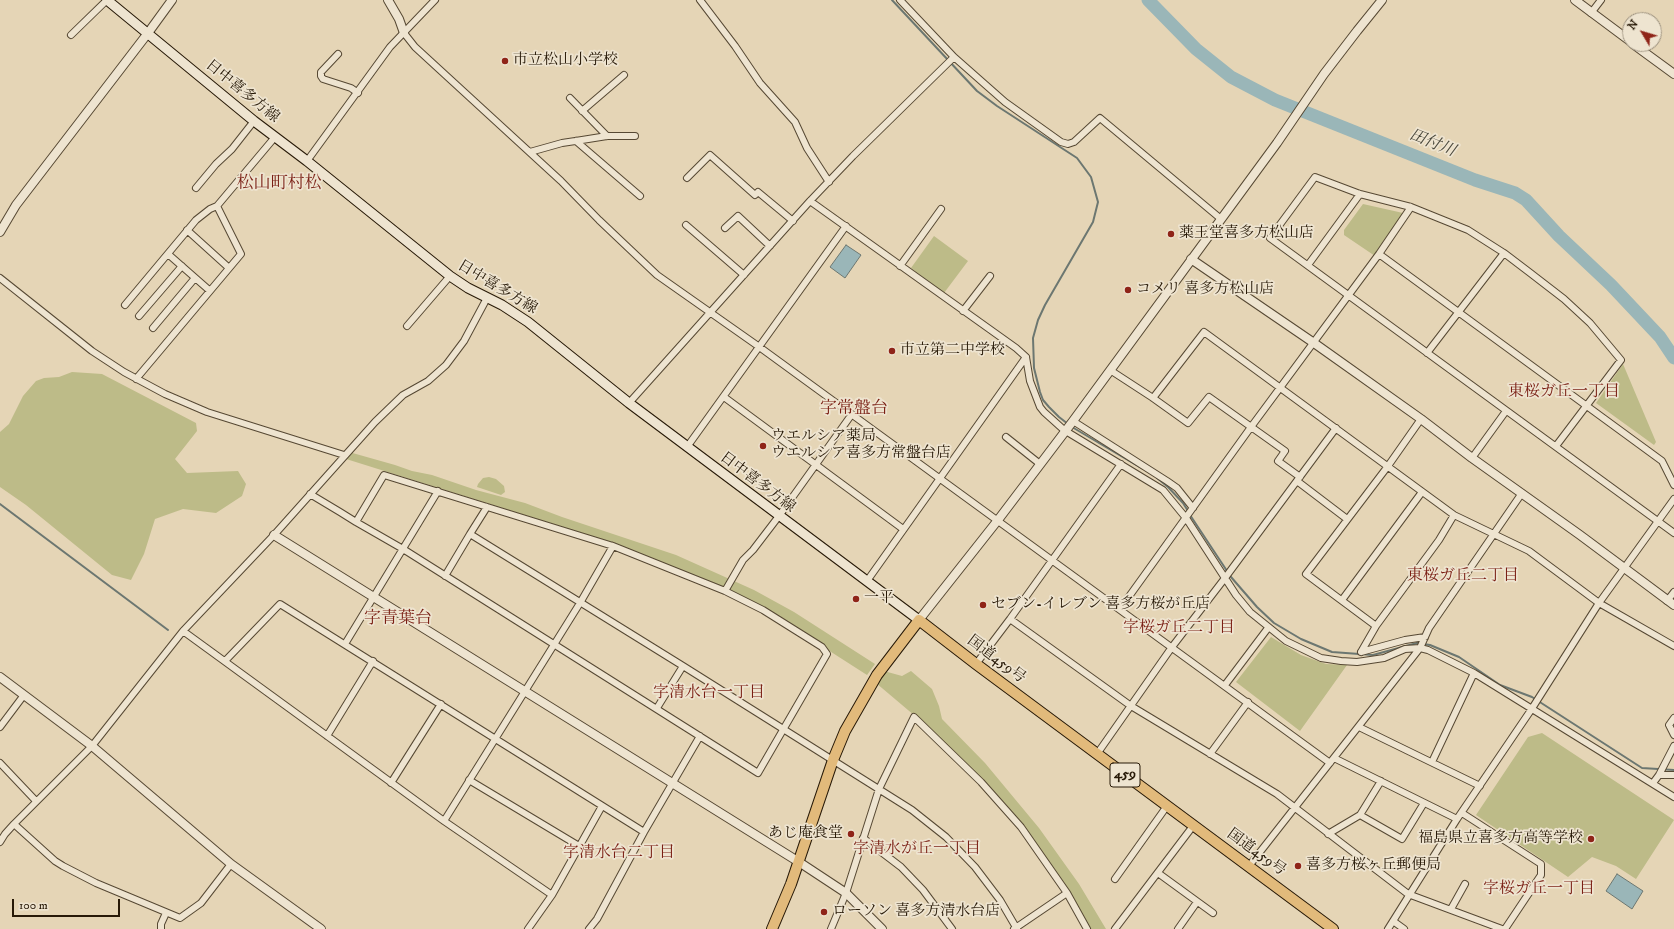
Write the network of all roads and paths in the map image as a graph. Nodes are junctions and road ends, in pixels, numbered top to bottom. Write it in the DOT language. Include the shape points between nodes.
graph roads {
  1 [pos="107,0"];
  2 [pos="172,0"];
  3 [pos="388,0"];
  4 [pos="435,0"];
  5 [pos="700,0"];
  6 [pos="900,0"];
  7 [pos="1382,0"];
  8 [pos="1575,0"];
  9 [pos="1601,0"];
  10 [pos="1591,12"];
  11 [pos="148,33"];
  12 [pos="404,33"];
  13 [pos="71,35"];
  14 [pos="1622,36"];
  15 [pos="1644,52"];
  16 [pos="338,54"];
  17 [pos="954,57"];
  18 [pos="1674,74"];
  19 [pos="624,75"];
  20 [pos="358,93"];
  21 [pos="570,98"];
  22 [pos="582,111"];
  23 [pos="254,121"];
  24 [pos="607,136"];
  25 [pos="635,136"];
  26 [pos="275,137"];
  27 [pos="576,140"];
  28 [pos="530,152"];
  29 [pos="307,161"];
  30 [pos="687,178"];
  31 [pos="829,182"];
  32 [pos="196,188"];
  33 [pos="1360,194"];
  34 [pos="640,196"];
  35 [pos="810,201"];
  36 [pos="218,206"];
  37 [pos="1411,207"];
  38 [pos="942,209"];
  39 [pos="1220,219"];
  40 [pos="793,221"];
  41 [pos="686,225"];
  42 [pos="846,226"];
  43 [pos="725,228"];
  44 [pos="187,230"];
  45 [pos="0,232"];
  46 [pos="770,246"];
  47 [pos="1504,253"];
  48 [pos="168,254"];
  49 [pos="1379,254"];
  50 [pos="1192,259"];
  51 [pos="1308,265"];
  52 [pos="182,266"];
  53 [pos="900,266"];
  54 [pos="229,268"];
  55 [pos="744,275"];
  56 [pos="450,276"];
  57 [pos="990,276"];
  58 [pos="0,278"];
  59 [pos="195,278"];
  60 [pos="209,290"];
  61 [pos="1348,295"];
  62 [pos="487,298"];
  63 [pos="125,305"];
  64 [pos="964,311"];
  65 [pos="1458,312"];
  66 [pos="710,313"];
  67 [pos="139,316"];
  68 [pos="407,326"];
  69 [pos="152,328"];
  70 [pos="1314,343"];
  71 [pos="758,346"];
  72 [pos="1427,353"];
  73 [pos="1026,357"];
  74 [pos="1110,370"];
  75 [pos="136,379"];
  76 [pos="1281,388"];
  77 [pos="724,397"];
  78 [pos="1153,398"];
  79 [pos="629,403"];
  80 [pos="1586,406"];
  81 [pos="1506,411"];
  82 [pos="852,414"];
  83 [pos="1421,419"];
  84 [pos="1073,421"];
  85 [pos="1251,427"];
  86 [pos="1336,428"];
  87 [pos="1064,430"];
  88 [pos="1006,437"];
  89 [pos="1556,446"];
  90 [pos="687,447"];
  91 [pos="344,455"];
  92 [pos="1472,458"];
  93 [pos="816,464"];
  94 [pos="1040,464"];
  95 [pos="1121,464"];
  96 [pos="1388,466"];
  97 [pos="939,479"];
  98 [pos="1298,479"];
  99 [pos="1674,485"];
  100 [pos="438,491"];
  101 [pos="1422,492"];
  102 [pos="1522,493"];
  103 [pos="310,494"];
  104 [pos="1674,500"];
  105 [pos="487,507"];
  106 [pos="1193,508"];
  107 [pos="1454,515"];
  108 [pos="779,516"];
  109 [pos="1186,518"];
  110 [pos="1347,519"];
  111 [pos="998,520"];
  112 [pos="1659,521"];
  113 [pos="356,522"];
  114 [pos="903,529"];
  115 [pos="1674,533"];
  116 [pos="470,534"];
  117 [pos="1494,534"];
  118 [pos="274,536"];
  119 [pos="613,546"];
  120 [pos="403,549"];
  121 [pos="1052,560"];
  122 [pos="1625,568"];
  123 [pos="445,576"];
  124 [pos="1225,578"];
  125 [pos="867,581"];
  126 [pos="725,591"];
  127 [pos="1674,592"];
  128 [pos="373,597"];
  129 [pos="1342,600"];
  130 [pos="580,603"];
  131 [pos="1599,603"];
  132 [pos="1671,603"];
  133 [pos="1120,608"];
  134 [pos="1010,619"];
  135 [pos="919,620"];
  136 [pos="1376,626"];
  137 [pos="1268,628"];
  138 [pos="183,631"];
  139 [pos="1425,636"];
  140 [pos="345,644"];
  141 [pos="553,645"];
  142 [pos="1674,646"];
  143 [pos="1172,647"];
  144 [pos="1420,648"];
  145 [pos="225,661"];
  146 [pos="373,661"];
  147 [pos="976,664"];
  148 [pos="684,666"];
  149 [pos="1474,673"];
  150 [pos="0,677"];
  151 [pos="1225,685"];
  152 [pos="525,692"];
  153 [pos="24,695"];
  154 [pos="1248,702"];
  155 [pos="441,704"];
  156 [pos="1131,706"];
  157 [pos="657,708"];
  158 [pos="1532,710"];
  159 [pos="1674,718"];
  160 [pos="0,726"];
  161 [pos="1359,727"];
  162 [pos="784,730"];
  163 [pos="1674,735"];
  164 [pos="327,736"];
  165 [pos="700,736"];
  166 [pos="495,738"];
  167 [pos="92,746"];
  168 [pos="1674,746"];
  169 [pos="1097,754"];
  170 [pos="1210,754"];
  171 [pos="833,760"];
  172 [pos="1332,760"];
  173 [pos="1432,762"];
  174 [pos="0,763"];
  175 [pos="1659,775"];
  176 [pos="1674,775"];
  177 [pos="469,780"];
  178 [pos="1380,781"];
  179 [pos="392,783"];
  180 [pos="1653,783"];
  181 [pos="672,784"];
  182 [pos="1480,786"];
  183 [pos="879,789"];
  184 [pos="1674,797"];
  185 [pos="36,801"];
  186 [pos="1424,803"];
  187 [pos="602,806"];
  188 [pos="1167,806"];
  189 [pos="1295,808"];
  190 [pos="1462,813"];
  191 [pos="1360,815"];
  192 [pos="1457,819"];
  193 [pos="444,821"];
  194 [pos="14,824"];
  195 [pos="1193,826"];
  196 [pos="644,832"];
  197 [pos="1328,834"];
  198 [pos="863,838"];
  199 [pos="0,842"];
  200 [pos="579,846"];
  201 [pos="799,862"];
  202 [pos="231,864"];
  203 [pos="1249,866"];
  204 [pos="1158,873"];
  205 [pos="1115,879"];
  206 [pos="1465,884"];
  207 [pos="846,893"];
  208 [pos="1067,893"];
  209 [pos="1408,894"];
  210 [pos="552,895"];
  211 [pos="1197,902"];
  212 [pos="1451,909"];
  213 [pos="166,913"];
  214 [pos="1213,913"];
  215 [pos="1393,921"];
  216 [pos="1016,928"];
  217 [pos="161,929"];
  218 [pos="321,929"];
  219 [pos="528,929"];
  220 [pos="589,929"];
  221 [pos="772,929"];
  222 [pos="831,929"];
  223 [pos="882,929"];
  224 [pos="952,929"];
  225 [pos="1087,929"];
  226 [pos="1116,929"];
  227 [pos="1178,929"];
  228 [pos="1333,929"];
  229 [pos="1388,929"];
  230 [pos="1404,929"];
  231 [pos="1502,929"];
  232 [pos="1505,929"];
  1 -- 11 [label="main road, 日中喜多方線"];
  1 -- 13 [label="street"];
  2 -- 11 [label="street"];
  3 -- 12 [label="street"];
  4 -- 12 [label="street"];
  5 -- 31 [label="street" via="760,83 795,122 807,148"];
  6 -- 17 [label="street"];
  7 -- 39 [label="street"];
  8 -- 10 [label="street"];
  9 -- 10 [label="street"];
  10 -- 14 [label="street"];
  11 -- 23 [label="main road, 日中喜多方線"];
  11 -- 45 [label="street" via="16,205"];
  12 -- 20 [label="street" via="386,53"];
  12 -- 28 [label="street" via="414,47"];
  15 -- 18 [label="street"];
  16 -- 20 [label="street" via="321,76"];
  17 -- 31 [label="street"];
  17 -- 39 [label="street" via="1005,102 1060,142 1074,142 1100,118"];
  19 -- 22 [label="street"];
  20 -- 29 [label="street"];
  21 -- 22 [label="street"];
  22 -- 24 [label="street"];
  23 -- 26 [label="main road, 日中喜多方線"];
  23 -- 32 [label="street"];
  24 -- 25 [label="street"];
  24 -- 27 [label="street"];
  26 -- 29 [label="main road, 日中喜多方線"];
  26 -- 36 [label="street"];
  27 -- 28 [label="street"];
  27 -- 34 [label="street"];
  28 -- 66 [label="street" via="656,275"];
  29 -- 56 [label="main road, 日中喜多方線"];
  30 -- 40 [label="street" via="710,154 755,195 758,192"];
  31 -- 35 [label="street"];
  33 -- 37 [label="street"];
  33 -- 51 [label="street"];
  33 -- 51 [label="street" via="1315,177 1270,238"];
  35 -- 40 [label="street"];
  35 -- 42 [label="street"];
  36 -- 44 [label="street" via="203,214"];
  36 -- 54 [label="street" via="241,254"];
  37 -- 47 [label="street" via="1468,230"];
  37 -- 49 [label="street"];
  38 -- 53 [label="street"];
  39 -- 50 [label="street"];
  40 -- 46 [label="street"];
  41 -- 55 [label="street"];
  42 -- 53 [label="street"];
  42 -- 71 [label="street"];
  43 -- 46 [label="street" via="738,216"];
  44 -- 48 [label="street"];
  44 -- 54 [label="street"];
  46 -- 55 [label="street"];
  47 -- 65 [label="street"];
  47 -- 80 [label="street" via="1564,299 1590,323 1622,360"];
  48 -- 52 [label="street"];
  48 -- 63 [label="street"];
  49 -- 61 [label="street"];
  49 -- 65 [label="street"];
  50 -- 70 [label="street"];
  50 -- 74 [label="street"];
  51 -- 61 [label="street"];
  52 -- 59 [label="street"];
  52 -- 67 [label="street"];
  53 -- 64 [label="street"];
  54 -- 60 [label="street"];
  55 -- 66 [label="street"];
  56 -- 62 [label="main road, 日中喜多方線"];
  56 -- 68 [label="street"];
  57 -- 64 [label="street"];
  58 -- 75 [label="street" via="92,351"];
  59 -- 60 [label="street"];
  59 -- 69 [label="street"];
  60 -- 75 [label="street"];
  61 -- 70 [label="street"];
  61 -- 72 [label="street"];
  62 -- 79 [label="main road, 日中喜多方線" via="528,322"];
  62 -- 91 [label="street" via="464,341 446,365 433,377 403,395"];
  64 -- 73 [label="street"];
  65 -- 72 [label="street"];
  65 -- 80 [label="street"];
  66 -- 71 [label="street"];
  66 -- 79 [label="street"];
  70 -- 76 [label="street"];
  70 -- 83 [label="street"];
  71 -- 77 [label="street"];
  71 -- 82 [label="street"];
  72 -- 81 [label="street"];
  73 -- 87 [label="street" via="1030,381 1040,407"];
  73 -- 97 [label="street"];
  74 -- 78 [label="street"];
  74 -- 84 [label="street"];
  75 -- 91 [label="street" via="192,406"];
  76 -- 78 [label="street" via="1204,332"];
  76 -- 85 [label="street"];
  76 -- 86 [label="street"];
  77 -- 90 [label="street"];
  77 -- 93 [label="street"];
  78 -- 85 [label="street" via="1188,424 1209,397"];
  79 -- 90 [label="main road, 日中喜多方線"];
  80 -- 89 [label="street"];
  80 -- 99 [label="street" via="1662,461"];
  81 -- 89 [label="street"];
  81 -- 92 [label="street"];
  82 -- 93 [label="street"];
  82 -- 97 [label="street"];
  83 -- 92 [label="street"];
  83 -- 96 [label="street"];
  84 -- 87 [label="street"];
  84 -- 106 [label="street" via="1168,481"];
  85 -- 98 [label="street" via="1285,451 1278,461"];
  85 -- 106 [label="street"];
  86 -- 96 [label="street"];
  86 -- 98 [label="street"];
  87 -- 94 [label="street"];
  87 -- 95 [label="street"];
  88 -- 94 [label="street"];
  89 -- 112 [label="street"];
  90 -- 108 [label="main road, 日中喜多方線"];
  91 -- 103 [label="street"];
  92 -- 102 [label="street"];
  93 -- 108 [label="street"];
  93 -- 114 [label="street"];
  94 -- 111 [label="street"];
  95 -- 109 [label="street" via="1157,486"];
  95 -- 121 [label="street"];
  96 -- 101 [label="street"];
  96 -- 110 [label="street"];
  97 -- 111 [label="street"];
  97 -- 114 [label="street"];
  98 -- 110 [label="street"];
  98 -- 124 [label="street"];
  100 -- 105 [label="street"];
  100 -- 113 [label="street" via="384,475"];
  100 -- 120 [label="street"];
  101 -- 107 [label="street"];
  101 -- 129 [label="street"];
  102 -- 117 [label="street"];
  102 -- 122 [label="street"];
  103 -- 113 [label="street"];
  103 -- 118 [label="street"];
  104 -- 112 [label="street"];
  105 -- 116 [label="street"];
  105 -- 119 [label="street"];
  106 -- 109 [label="street"];
  107 -- 117 [label="street"];
  107 -- 136 [label="street"];
  108 -- 125 [label="main road, 日中喜多方線"];
  108 -- 126 [label="street" via="743,560"];
  109 -- 124 [label="street"];
  109 -- 133 [label="street"];
  110 -- 129 [label="street" via="1306,574"];
  111 -- 121 [label="street"];
  111 -- 135 [label="street"];
  112 -- 115 [label="street"];
  112 -- 122 [label="street"];
  113 -- 120 [label="street"];
  114 -- 125 [label="street"];
  116 -- 123 [label="street"];
  116 -- 130 [label="street"];
  117 -- 131 [label="street" via="1529,551"];
  117 -- 139 [label="street"];
  118 -- 128 [label="street"];
  118 -- 138 [label="street"];
  119 -- 126 [label="street"];
  119 -- 130 [label="street"];
  120 -- 123 [label="street"];
  120 -- 128 [label="street"];
  121 -- 133 [label="street"];
  121 -- 134 [label="street"];
  122 -- 131 [label="street"];
  122 -- 132 [label="street"];
  123 -- 141 [label="street"];
  124 -- 137 [label="street" via="1250,612"];
  124 -- 143 [label="street"];
  125 -- 135 [label="main road, 日中喜多方線"];
  126 -- 162 [label="street" via="763,610 822,647 827,654"];
  127 -- 132 [label="street"];
  128 -- 140 [label="street"];
  128 -- 152 [label="street"];
  129 -- 136 [label="street"];
  130 -- 141 [label="street"];
  130 -- 148 [label="street"];
  131 -- 142 [label="street"];
  131 -- 158 [label="street"];
  133 -- 143 [label="street"];
  134 -- 147 [label="street"];
  134 -- 156 [label="street"];
  135 -- 147 [label="highway, 国道459号 / 459"];
  135 -- 171 [label="highway" via="860,704"];
  136 -- 139 [label="street" via="1361,652"];
  137 -- 144 [label="street" via="1305,651 1321,658 1341,661 1357,662 1384,658 1404,649"];
  137 -- 151 [label="street"];
  138 -- 145 [label="street"];
  138 -- 167 [label="street"];
  139 -- 144 [label="street"];
  140 -- 145 [label="street" via="280,604"];
  140 -- 146 [label="street"];
  141 -- 152 [label="street"];
  141 -- 157 [label="street"];
  143 -- 151 [label="street"];
  143 -- 156 [label="street"];
  144 -- 149 [label="street" via="1440,655"];
  144 -- 161 [label="street"];
  145 -- 164 [label="street"];
  146 -- 155 [label="street"];
  146 -- 164 [label="street"];
  147 -- 169 [label="highway, 国道459号 / 459"];
  148 -- 157 [label="street"];
  148 -- 162 [label="street"];
  149 -- 158 [label="street"];
  149 -- 173 [label="street"];
  150 -- 153 [label="street"];
  151 -- 154 [label="street"];
  152 -- 166 [label="street"];
  152 -- 181 [label="street"];
  153 -- 160 [label="street"];
  153 -- 167 [label="street"];
  154 -- 170 [label="street"];
  154 -- 172 [label="street"];
  155 -- 166 [label="street"];
  155 -- 179 [label="street"];
  156 -- 169 [label="street"];
  156 -- 170 [label="street"];
  157 -- 165 [label="street"];
  158 -- 180 [label="street"];
  158 -- 182 [label="street"];
  159 -- 163 [label="street" via="1669,725"];
  161 -- 172 [label="street"];
  161 -- 173 [label="street"];
  162 -- 165 [label="street" via="758,773"];
  162 -- 171 [label="street"];
  164 -- 179 [label="street"];
  165 -- 181 [label="street"];
  166 -- 177 [label="street"];
  166 -- 187 [label="street"];
  167 -- 185 [label="street"];
  167 -- 202 [label="street"];
  168 -- 175 [label="street"];
  169 -- 188 [label="highway, 国道459号 / 459"];
  170 -- 189 [label="street" via="1277,794"];
  171 -- 183 [label="street"];
  171 -- 201 [label="highway"];
  172 -- 178 [label="street"];
  172 -- 189 [label="street"];
  173 -- 182 [label="street"];
  174 -- 185 [label="street"];
  175 -- 176 [label="street"];
  175 -- 180 [label="street"];
  177 -- 193 [label="street"];
  177 -- 200 [label="street"];
  178 -- 186 [label="street"];
  178 -- 191 [label="street"];
  179 -- 193 [label="street"];
  180 -- 184 [label="street"];
  181 -- 196 [label="street"];
  181 -- 201 [label="street"];
  182 -- 190 [label="street"];
  183 -- 198 [label="street"];
  183 -- 208 [label="street" via="914,717 981,782 1021,827"];
  183 -- 216 [label="street" via="929,823 960,850 988,882"];
  185 -- 194 [label="street"];
  186 -- 191 [label="street" via="1402,839"];
  186 -- 192 [label="street"];
  187 -- 196 [label="street"];
  187 -- 200 [label="street"];
  188 -- 195 [label="highway, 国道459号 / 459"];
  188 -- 205 [label="street"];
  189 -- 197 [label="street"];
  189 -- 203 [label="street"];
  190 -- 192 [label="street"];
  190 -- 232 [label="street" via="1541,864 1541,875"];
  191 -- 197 [label="street"];
  192 -- 209 [label="street"];
  193 -- 210 [label="street"];
  194 -- 199 [label="street"];
  194 -- 213 [label="street" via="63,866"];
  195 -- 203 [label="highway, 国道459号 / 459"];
  195 -- 204 [label="street"];
  196 -- 220 [label="street" via="597,919"];
  197 -- 209 [label="street"];
  198 -- 207 [label="street"];
  198 -- 224 [label="street" via="901,867 923,890"];
  200 -- 210 [label="street"];
  201 -- 207 [label="street"];
  201 -- 221 [label="highway"];
  202 -- 213 [label="street" via="201,903 190,912 180,918"];
  202 -- 218 [label="street"];
  203 -- 228 [label="highway, 国道459号 / 459"];
  204 -- 211 [label="street"];
  204 -- 226 [label="street"];
  206 -- 212 [label="street"];
  207 -- 222 [label="street"];
  207 -- 223 [label="street"];
  208 -- 216 [label="street"];
  208 -- 225 [label="street"];
  209 -- 212 [label="street"];
  209 -- 215 [label="street"];
  210 -- 219 [label="street"];
  211 -- 214 [label="street"];
  211 -- 227 [label="street"];
  212 -- 231 [label="street"];
  213 -- 217 [label="street"];
  215 -- 229 [label="street"];
  215 -- 230 [label="street"];
}
